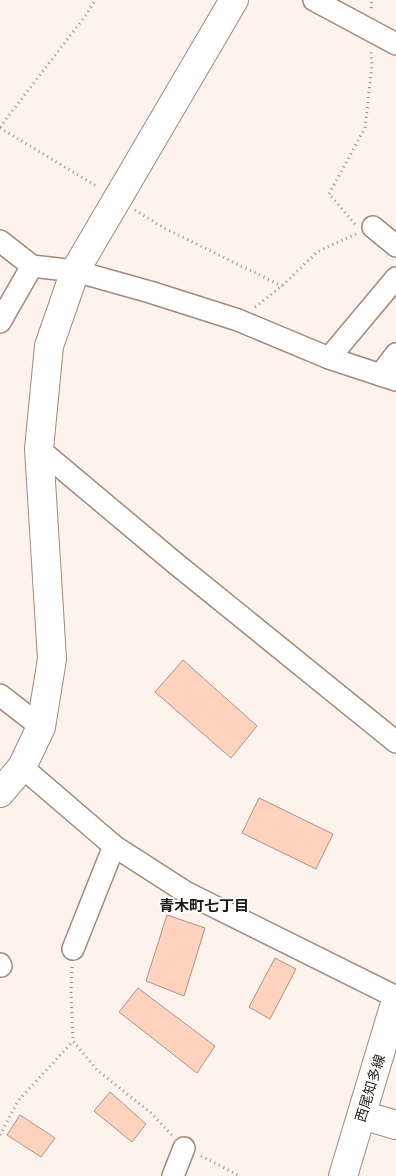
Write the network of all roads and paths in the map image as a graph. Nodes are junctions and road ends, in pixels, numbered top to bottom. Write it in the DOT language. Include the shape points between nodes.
graph roads {
  1 [pos="95,0"];
  2 [pos="234,0"];
  3 [pos="314,0"];
  4 [pos="370,31"];
  5 [pos="396,44"];
  6 [pos="0,127"];
  7 [pos="117,199"];
  8 [pos="368,230"];
  9 [pos="0,241"];
  10 [pos="396,246"];
  11 [pos="32,266"];
  12 [pos="75,271"];
  13 [pos="396,278"];
  14 [pos="282,286"];
  15 [pos="238,320"];
  16 [pos="0,322"];
  17 [pos="396,354"];
  18 [pos="329,358"];
  19 [pos="388,377"];
  20 [pos="39,449"];
  21 [pos="0,695"];
  22 [pos="41,727"];
  23 [pos="396,742"];
  24 [pos="22,767"];
  25 [pos="0,793"];
  26 [pos="114,846"];
  27 [pos="73,949"];
  28 [pos="396,999"];
  29 [pos="73,1042"];
  30 [pos="362,1115"];
  31 [pos="396,1125"];
  32 [pos="0,1135"];
  33 [pos="184,1148"];
  34 [pos="172,1176"];
  35 [pos="240,1176"];
  36 [pos="343,1176"];
  1 -- 6 [label="path"];
  2 -- 7 [label="street"];
  3 -- 4 [label="street"];
  4 -- 5 [label="street"];
  4 -- 8 [label="path" via="372,65 365,128 329,194"];
  6 -- 7 [label="path"];
  7 -- 12 [label="street"];
  7 -- 14 [label="path" via="164,228"];
  8 -- 10 [label="street"];
  8 -- 14 [label="path" via="317,252"];
  9 -- 11 [label="street"];
  11 -- 12 [label="street"];
  11 -- 16 [label="street"];
  12 -- 15 [label="street"];
  12 -- 20 [label="street" via="49,346"];
  13 -- 18 [label="street"];
  14 -- 15 [label="path"];
  15 -- 18 [label="street"];
  17 -- 19 [label="street"];
  18 -- 19 [label="street"];
  20 -- 22 [label="street" via="52,659"];
  20 -- 23 [label="street"];
  21 -- 22 [label="street"];
  22 -- 24 [label="street"];
  24 -- 25 [label="street"];
  24 -- 26 [label="street"];
  26 -- 27 [label="street"];
  26 -- 28 [label="street" via="187,893"];
  27 -- 29 [label="path"];
  28 -- 30 [label="street, 西尾知多線"];
  29 -- 32 [label="path" via="18,1101"];
  29 -- 33 [label="path" via="97,1070 151,1113"];
  30 -- 31 [label="street"];
  30 -- 36 [label="street, 西尾知多線"];
  33 -- 34 [label="street"];
  33 -- 35 [label="path"];
}
